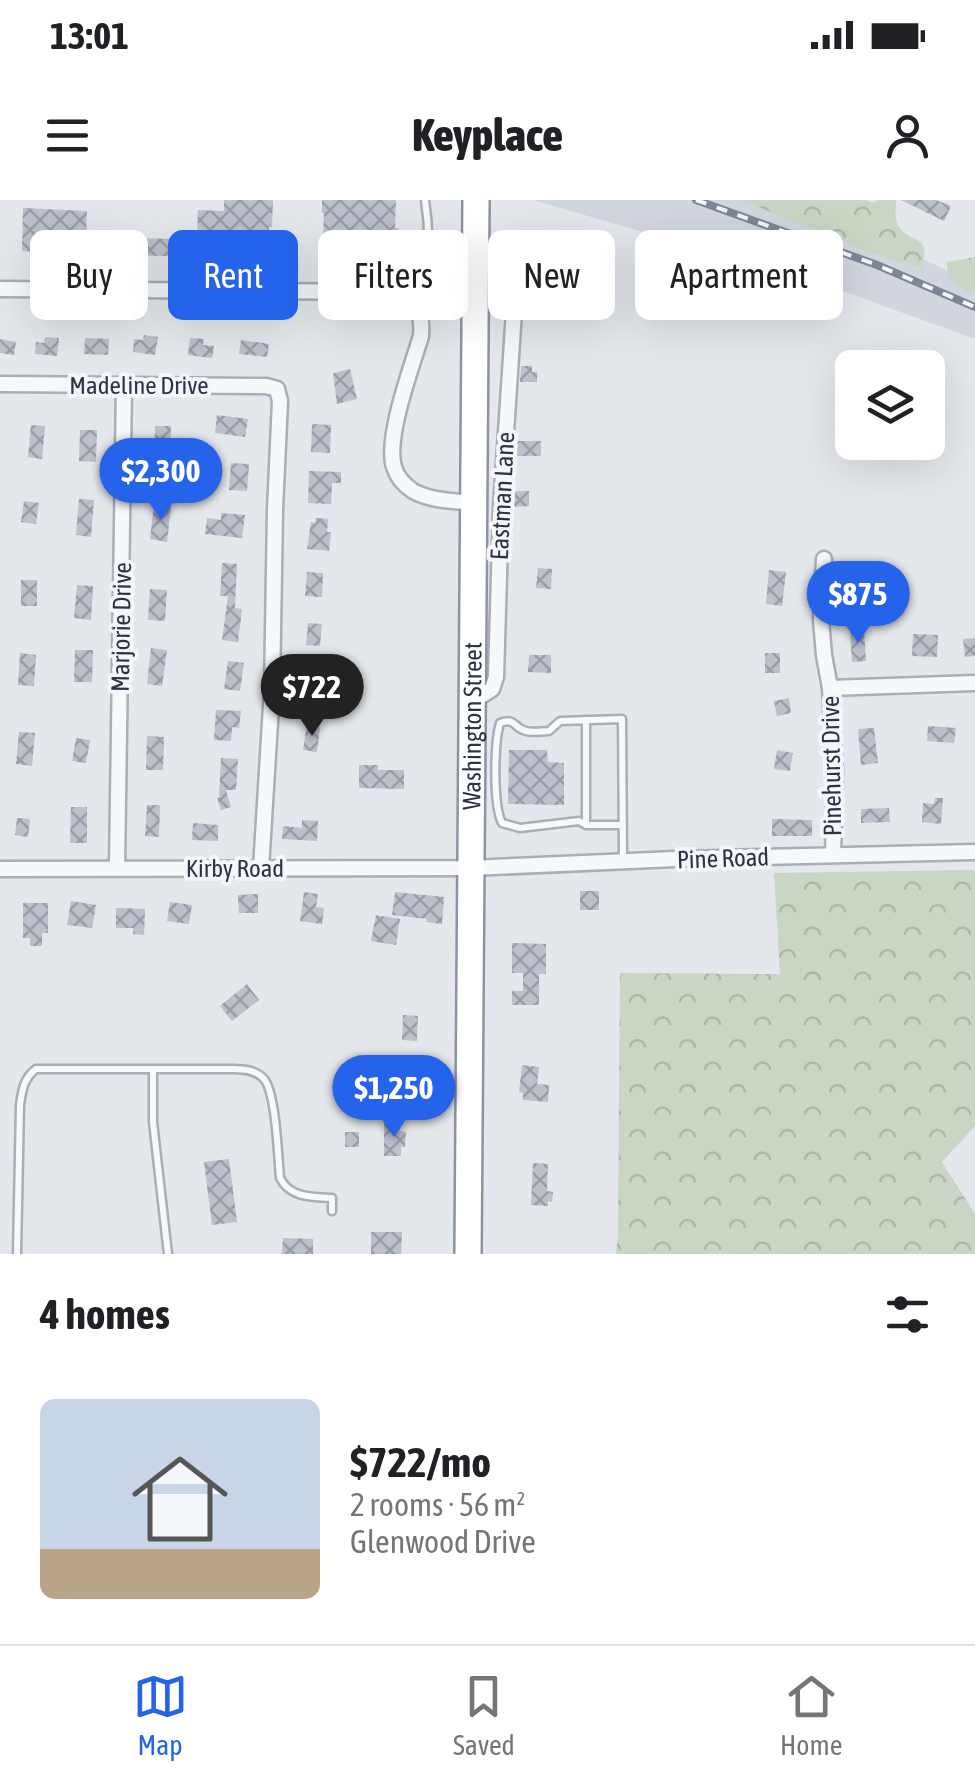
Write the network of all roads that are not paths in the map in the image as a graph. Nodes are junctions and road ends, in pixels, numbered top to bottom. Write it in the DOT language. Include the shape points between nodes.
graph roads {
  1 [pos="424,200"];
  2 [pos="476,200"];
  3 [pos="427,230"];
  4 [pos="0,288"];
  5 [pos="318,291"];
  6 [pos="420,320"];
  7 [pos="513,320"];
  8 [pos="0,384"];
  9 [pos="124,385"];
  10 [pos="474,503"];
  11 [pos="824,558"];
  12 [pos="975,683"];
  13 [pos="830,688"];
  14 [pos="473,695"];
  15 [pos="586,720"];
  16 [pos="623,824"];
  17 [pos="586,825"];
  18 [pos="975,852"];
  19 [pos="833,855"];
  20 [pos="622,862"];
  21 [pos="262,868"];
  22 [pos="471,868"];
  23 [pos="0,869"];
  24 [pos="116,869"];
  25 [pos="153,1070"];
  26 [pos="332,1212"];
  27 [pos="17,1254"];
  28 [pos="168,1254"];
  29 [pos="468,1254"];
  1 -- 3 [label="lane"];
  2 -- 10 [label="highway, Washington Street"];
  4 -- 5 [label="street"];
  6 -- 10 [label="street" via="393,464 411,490"];
  7 -- 14 [label="street, Eastman Lane" via="496,678 492,690"];
  8 -- 9 [label="street, Madeline Drive"];
  9 -- 21 [label="street, Madeline Drive" via="277,389"];
  9 -- 24 [label="street, Marjorie Drive"];
  10 -- 14 [label="highway, Washington Street"];
  11 -- 13 [label="street, Pinehurst Drive" via="821,620"];
  12 -- 13 [label="street"];
  13 -- 19 [label="street, Pinehurst Drive"];
  14 -- 22 [label="highway, Washington Street"];
  15 -- 16 [label="lane" via="622,719"];
  15 -- 17 [label="lane"];
  15 -- 17 [label="lane" via="560,721 549,731 500,724 496,808 502,823 520,828"];
  16 -- 17 [label="lane"];
  16 -- 20 [label="lane"];
  18 -- 19 [label="street, Pine Road"];
  19 -- 20 [label="street, Pine Road"];
  20 -- 22 [label="street, Pine Road"];
  21 -- 22 [label="street, Kirby Road"];
  21 -- 24 [label="street, Kirby Road"];
  22 -- 29 [label="highway, Washington Street"];
  23 -- 24 [label="street, Kirby Road"];
  25 -- 26 [label="lane" via="233,1068 259,1075 272,1096 280,1178 298,1194 332,1198"];
  25 -- 27 [label="lane" via="29,1074 20,1104"];
  25 -- 28 [label="lane"];
}
